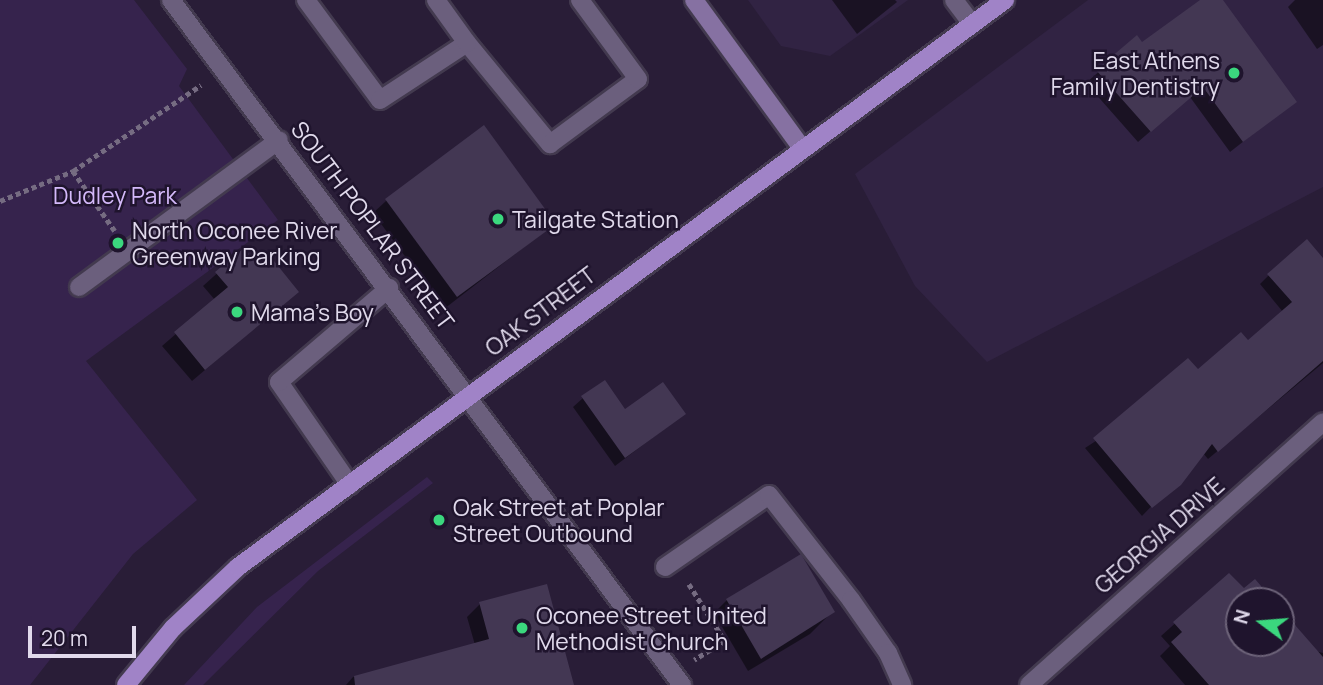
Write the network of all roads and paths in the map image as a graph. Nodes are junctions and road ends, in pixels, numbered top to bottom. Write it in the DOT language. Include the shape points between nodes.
graph roads {
  1 [pos="170,0"];
  2 [pos="306,0"];
  3 [pos="436,0"];
  4 [pos="580,0"];
  5 [pos="694,0"];
  6 [pos="954,0"];
  7 [pos="1005,0"];
  8 [pos="972,24"];
  9 [pos="467,43"];
  10 [pos="223,72"];
  11 [pos="279,140"];
  12 [pos="801,146"];
  13 [pos="73,171"];
  14 [pos="0,201"];
  15 [pos="127,252"];
  16 [pos="79,287"];
  17 [pos="389,288"];
  18 [pos="469,394"];
  19 [pos="1323,422"];
  20 [pos="349,485"];
  21 [pos="669,564"];
  22 [pos="693,661"];
  23 [pos="126,685"];
  24 [pos="682,685"];
  25 [pos="902,685"];
  26 [pos="1029,685"];
  1 -- 10 [label="street, SOUTH POPLAR STREET"];
  2 -- 9 [label="street" via="380,100"];
  3 -- 9 [label="street"];
  4 -- 9 [label="street" via="638,79 550,144"];
  5 -- 12 [label="street"];
  6 -- 8 [label="street"];
  7 -- 8 [label="main road, OAK STREET"];
  8 -- 12 [label="main road, OAK STREET"];
  10 -- 11 [label="street, SOUTH POPLAR STREET"];
  10 -- 13 [label="path"];
  11 -- 15 [label="street"];
  11 -- 17 [label="street, SOUTH POPLAR STREET"];
  12 -- 18 [label="main road, OAK STREET"];
  13 -- 14 [label="path"];
  13 -- 15 [label="path"];
  15 -- 16 [label="street"];
  17 -- 18 [label="street, SOUTH POPLAR STREET"];
  17 -- 20 [label="street" via="279,382"];
  18 -- 20 [label="main road, OAK STREET"];
  18 -- 24 [label="street, SOUTH POPLAR STREET"];
  19 -- 26 [label="street, GEORGIA DRIVE"];
  20 -- 23 [label="main road, OAK STREET" via="238,567 173,628"];
  21 -- 22 [label="path" via="724,641"];
  21 -- 25 [label="street" via="769,495 851,600 888,653"];
}
